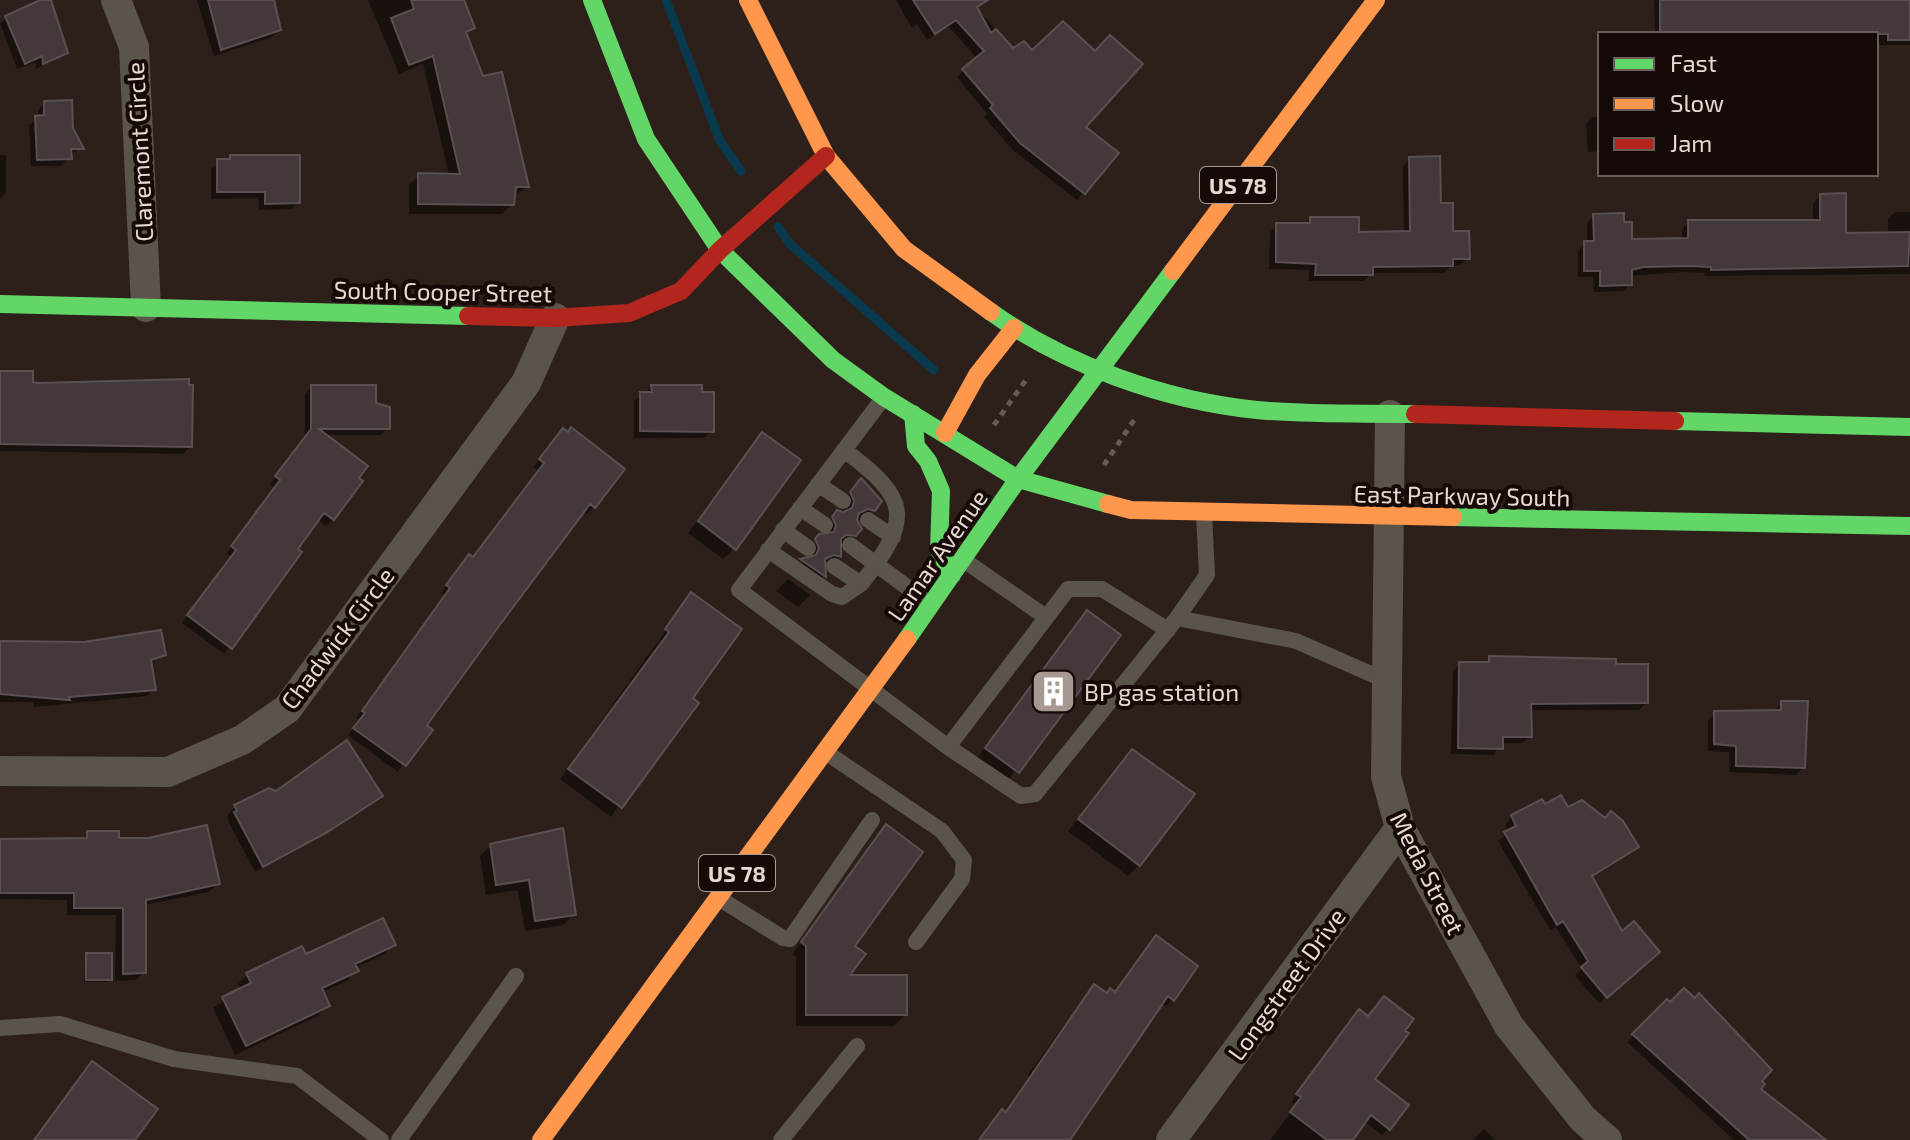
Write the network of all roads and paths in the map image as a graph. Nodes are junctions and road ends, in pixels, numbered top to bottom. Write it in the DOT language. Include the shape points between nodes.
graph roads {
  1 [pos="116,0"];
  2 [pos="592,0"];
  3 [pos="748,0"];
  4 [pos="1376,0"];
  5 [pos="826,156"];
  6 [pos="720,250"];
  7 [pos="0,304"];
  8 [pos="146,307"];
  9 [pos="555,318"];
  10 [pos="1014,328"];
  11 [pos="1100,369"];
  12 [pos="1028,377"];
  13 [pos="884,397"];
  14 [pos="1139,413"];
  15 [pos="913,414"];
  16 [pos="1390,415"];
  17 [pos="1910,427"];
  18 [pos="991,429"];
  19 [pos="945,433"];
  20 [pos="844,450"];
  21 [pos="1099,473"];
  22 [pos="1018,479"];
  23 [pos="818,484"];
  24 [pos="843,501"];
  25 [pos="800,508"];
  26 [pos="1204,512"];
  27 [pos="1389,518"];
  28 [pos="868,520"];
  29 [pos="825,525"];
  30 [pos="1910,526"];
  31 [pos="783,530"];
  32 [pos="893,537"];
  33 [pos="850,545"];
  34 [pos="808,548"];
  35 [pos="768,550"];
  36 [pos="876,565"];
  37 [pos="834,566"];
  38 [pos="957,567"];
  39 [pos="861,584"];
  40 [pos="931,605"];
  41 [pos="1046,617"];
  42 [pos="1172,624"];
  43 [pos="1387,681"];
  44 [pos="871,690"];
  45 [pos="948,747"];
  46 [pos="826,752"];
  47 [pos="0,771"];
  48 [pos="872,820"];
  49 [pos="1400,828"];
  50 [pos="718,898"];
  51 [pos="916,942"];
  52 [pos="516,976"];
  53 [pos="0,1028"];
  54 [pos="857,1046"];
  55 [pos="551,1133"];
  56 [pos="381,1140"];
  57 [pos="399,1140"];
  58 [pos="781,1140"];
  59 [pos="1171,1140"];
  60 [pos="1607,1140"];
  1 -- 8 [label="street, Claremont Circle" via="134,47"];
  2 -- 6 [label="main road, East Parkway South" via="646,139"];
  3 -- 5 [label="main road"];
  4 -- 11 [label="main road, Lamar Avenue / US 78"];
  5 -- 6 [label="main road, South Cooper Street"];
  5 -- 10 [label="main road" via="904,249"];
  6 -- 9 [label="main road, South Cooper Street" via="681,291 629,313"];
  6 -- 13 [label="main road, East Parkway South" via="833,360"];
  7 -- 8 [label="main road, South Cooper Street"];
  8 -- 9 [label="main road, South Cooper Street"];
  9 -- 47 [label="street, Chadwick Circle" via="526,383 287,709 242,740 168,772"];
  10 -- 11 [label="main road"];
  10 -- 19 [label="main road" via="977,375"];
  11 -- 16 [label="main road" via="1180,397 1257,410"];
  11 -- 22 [label="main road, Lamar Avenue / US 78"];
  12 -- 18 [label="path"];
  13 -- 15 [label="main road, East Parkway South"];
  13 -- 20 [label="lane"];
  14 -- 21 [label="path"];
  15 -- 19 [label="main road, East Parkway South"];
  15 -- 38 [label="main road" via="916,446 941,491 939,550"];
  16 -- 17 [label="main road"];
  16 -- 27 [label="street, Meda Street"];
  19 -- 22 [label="main road, East Parkway South"];
  20 -- 23 [label="lane"];
  20 -- 32 [label="lane" via="891,491 897,522"];
  22 -- 26 [label="main road, East Parkway South" via="1131,510"];
  22 -- 38 [label="main road, Lamar Avenue / US 78"];
  23 -- 24 [label="lane"];
  23 -- 25 [label="lane"];
  25 -- 29 [label="lane"];
  25 -- 31 [label="lane"];
  26 -- 27 [label="main road, East Parkway South"];
  26 -- 42 [label="lane" via="1207,575"];
  27 -- 30 [label="main road, East Parkway South"];
  27 -- 43 [label="street, Meda Street"];
  28 -- 32 [label="lane"];
  31 -- 34 [label="lane"];
  31 -- 35 [label="lane"];
  32 -- 36 [label="lane"];
  33 -- 36 [label="lane"];
  35 -- 39 [label="lane" via="832,594 842,597"];
  35 -- 44 [label="lane" via="739,590"];
  36 -- 39 [label="lane"];
  36 -- 40 [label="lane"];
  37 -- 39 [label="lane"];
  38 -- 40 [label="main road, Lamar Avenue / US 78"];
  38 -- 41 [label="lane"];
  40 -- 44 [label="main road, Lamar Avenue / US 78"];
  41 -- 42 [label="lane" via="1068,589 1102,589"];
  41 -- 45 [label="lane"];
  42 -- 43 [label="lane" via="1296,641"];
  42 -- 45 [label="lane" via="1035,794 1021,796"];
  43 -- 49 [label="street, Meda Street" via="1386,776"];
  44 -- 45 [label="lane"];
  44 -- 46 [label="main road, Lamar Avenue / US 78"];
  46 -- 50 [label="main road, Lamar Avenue / US 78"];
  46 -- 51 [label="lane" via="942,831 964,860 962,879"];
  48 -- 50 [label="lane" via="790,939"];
  49 -- 59 [label="street, Longstreet Drive"];
  49 -- 60 [label="street, Meda Street" via="1509,1026 1583,1119"];
  50 -- 55 [label="main road, Lamar Avenue / US 78"];
  52 -- 57 [label="lane"];
  53 -- 56 [label="lane" via="60,1024 174,1059 297,1076"];
  54 -- 58 [label="lane"];
}
